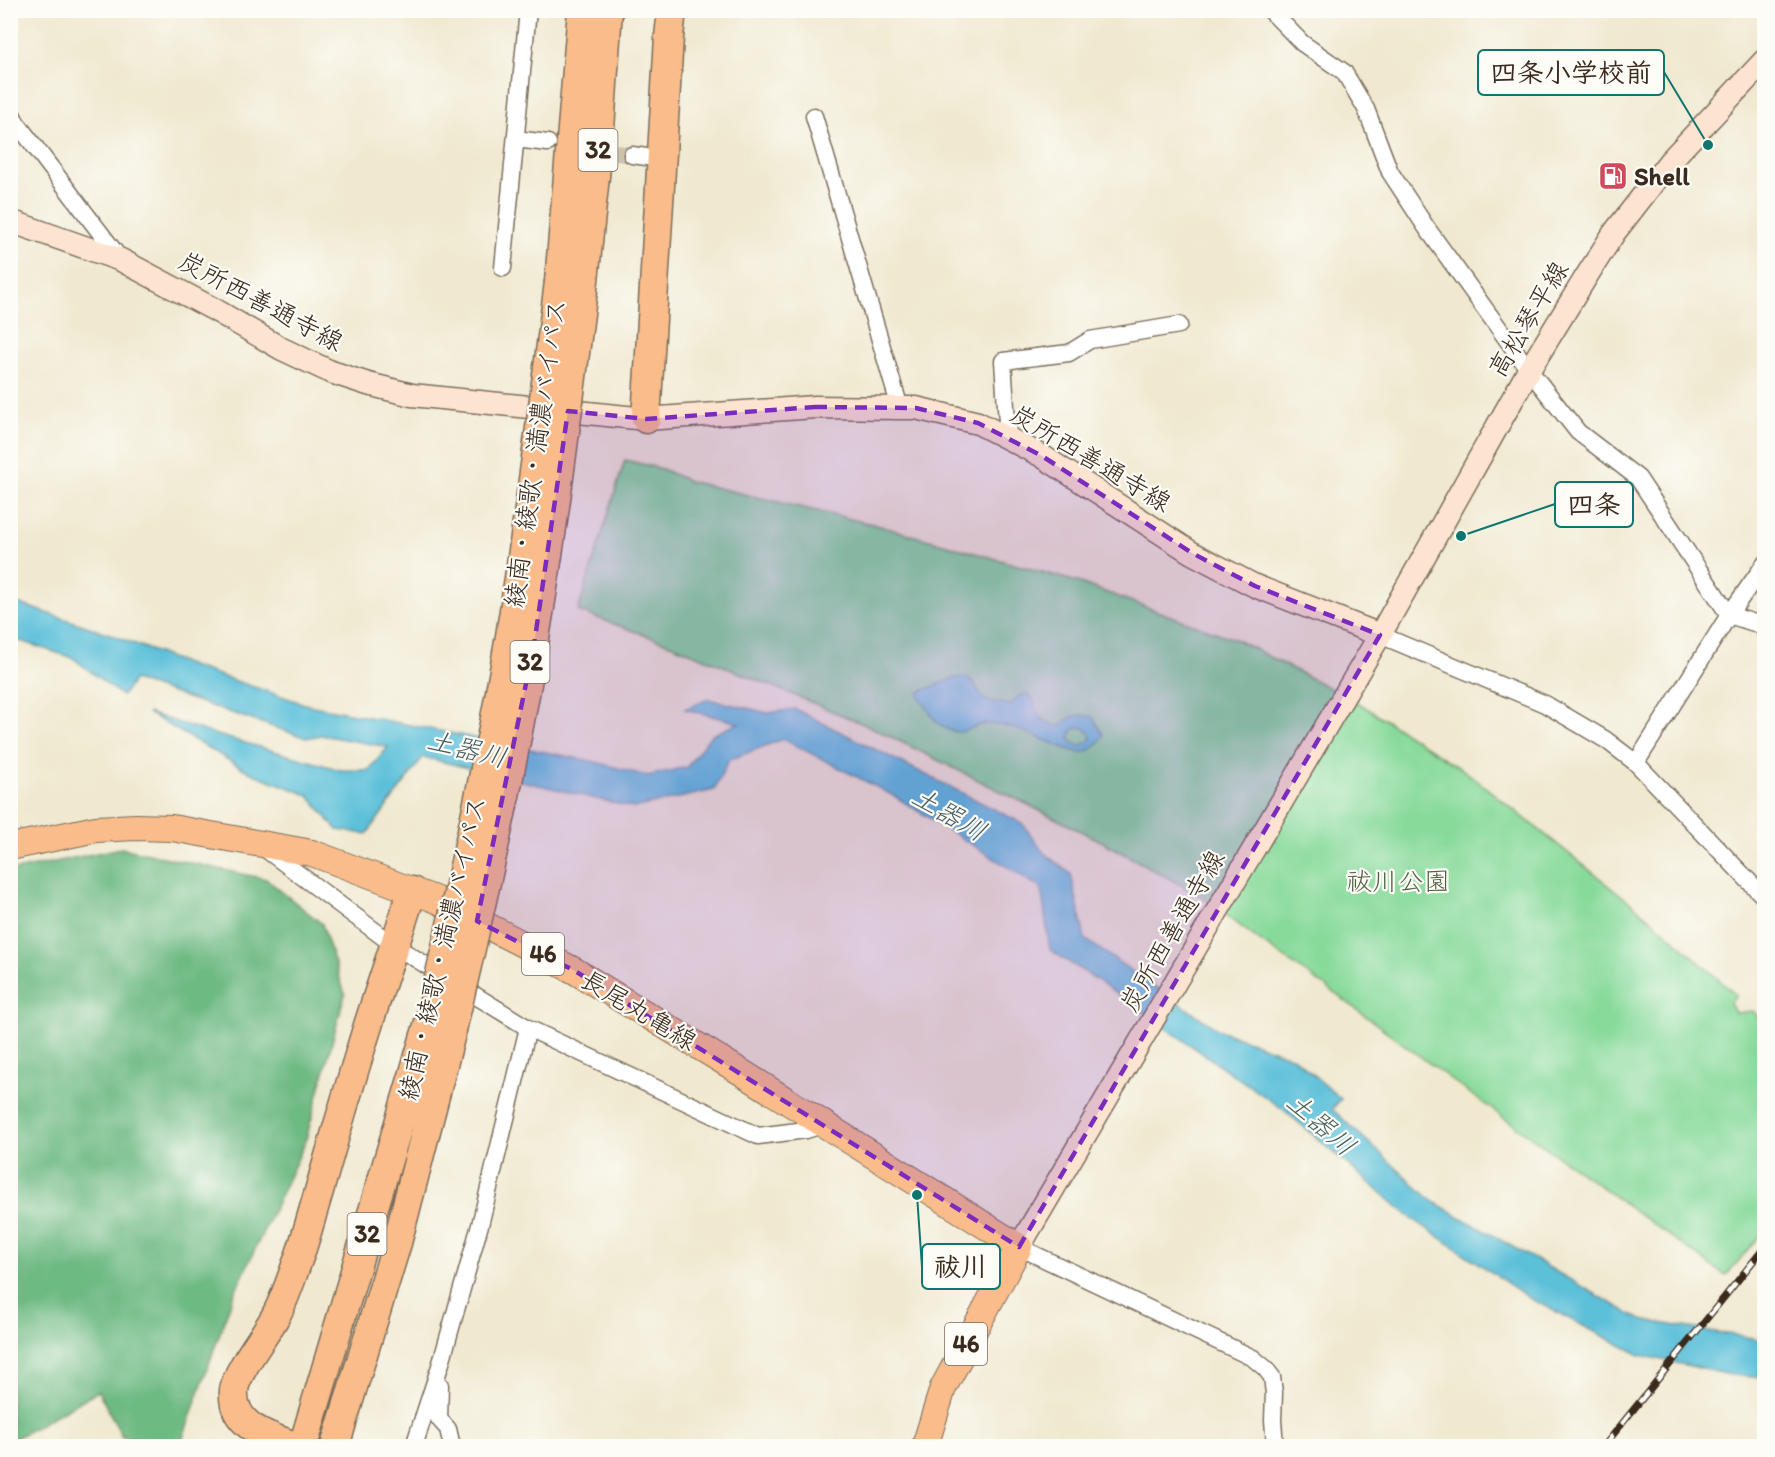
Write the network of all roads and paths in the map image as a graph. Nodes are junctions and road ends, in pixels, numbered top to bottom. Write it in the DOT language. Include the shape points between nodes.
graph roads {
  1 [pos="528,10"];
  2 [pos="582,10"];
  3 [pos="608,10"];
  4 [pos="672,10"];
  5 [pos="1270,10"];
  6 [pos="1764,61"];
  7 [pos="10,110"];
  8 [pos="814,116"];
  9 [pos="516,139"];
  10 [pos="548,143"];
  11 [pos="632,155"];
  12 [pos="661,159"];
  13 [pos="10,221"];
  14 [pos="121,260"];
  15 [pos="503,268"];
  16 [pos="571,286"];
  17 [pos="1179,325"];
  18 [pos="1034,357"];
  19 [pos="1529,370"];
  20 [pos="1037,374"];
  21 [pos="900,408"];
  22 [pos="646,419"];
  23 [pos="1008,438"];
  24 [pos="1764,565"];
  25 [pos="1729,615"];
  26 [pos="1764,626"];
  27 [pos="1380,634"];
  28 [pos="1636,763"];
  29 [pos="256,842"];
  30 [pos="10,847"];
  31 [pos="412,891"];
  32 [pos="1764,897"];
  33 [pos="395,946"];
  34 [pos="440,1026"];
  35 [pos="528,1028"];
  36 [pos="825,1124"];
  37 [pos="1019,1247"];
  38 [pos="441,1363"];
  39 [pos="295,1446"];
  40 [pos="303,1446"];
  41 [pos="335,1446"];
  42 [pos="414,1446"];
  43 [pos="452,1446"];
  44 [pos="925,1446"];
  45 [pos="1275,1446"];
  1 -- 9 [label="street"];
  2 -- 16 [label="highway, 綾南・綾歌・満濃バイパス / 32"];
  3 -- 16 [label="highway, 綾南・綾歌・満濃バイパス / 32" via="600,129"];
  4 -- 12 [label="highway"];
  5 -- 19 [label="street" via="1302,43 1344,72 1366,109 1390,172"];
  6 -- 19 [label="main road, 高松琴平線" via="1640,197"];
  7 -- 14 [label="street"];
  8 -- 21 [label="street"];
  9 -- 10 [label="street"];
  9 -- 15 [label="street"];
  11 -- 12 [label="street"];
  12 -- 22 [label="highway"];
  13 -- 14 [label="main road, 炭所西善通寺線"];
  14 -- 22 [label="main road, 炭所西善通寺線" via="282,349 368,384 412,395"];
  16 -- 34 [label="highway, 綾南・綾歌・満濃バイパス / 32, bridge" via="537,459"];
  17 -- 18 [label="street" via="1090,340 1070,353"];
  18 -- 20 [label="street"];
  18 -- 23 [label="street" via="1003,361"];
  19 -- 25 [label="street" via="1578,432 1638,478"];
  19 -- 27 [label="main road, 高松琴平線"];
  21 -- 22 [label="main road, 炭所西善通寺線" via="815,407"];
  21 -- 23 [label="main road, 炭所西善通寺線" via="916,408 978,423"];
  23 -- 27 [label="main road, 炭所西善通寺線" via="1081,480 1192,553 1255,586"];
  24 -- 25 [label="street"];
  25 -- 26 [label="street"];
  25 -- 28 [label="street"];
  27 -- 28 [label="street" via="1545,704"];
  27 -- 37 [label="main road, 炭所西善通寺線"];
  28 -- 32 [label="street"];
  29 -- 30 [label="main road, 長尾丸亀線 / 46" via="172,828 136,827 96,829"];
  29 -- 31 [label="main road, 長尾丸亀線 / 46" via="312,853"];
  29 -- 33 [label="street"];
  31 -- 33 [label="highway"];
  31 -- 36 [label="main road, 長尾丸亀線 / 46" via="575,971"];
  33 -- 35 [label="street"];
  33 -- 39 [label="highway" via="378,990 298,1259 278,1312 243,1367 234,1390 235,1403 246,1424 257,1433"];
  34 -- 40 [label="highway, 綾南・綾歌・満濃バイパス / 32"];
  34 -- 41 [label="highway, 綾南・綾歌・満濃バイパス / 32" via="397,1243"];
  35 -- 36 [label="street" via="758,1136"];
  35 -- 38 [label="street" via="480,1225"];
  36 -- 37 [label="main road, 長尾丸亀線 / 46"];
  37 -- 44 [label="main road, 46" via="943,1388"];
  37 -- 45 [label="street" via="1253,1358 1272,1377"];
  38 -- 42 [label="street"];
  38 -- 43 [label="street" via="439,1419 448,1429"];
}
